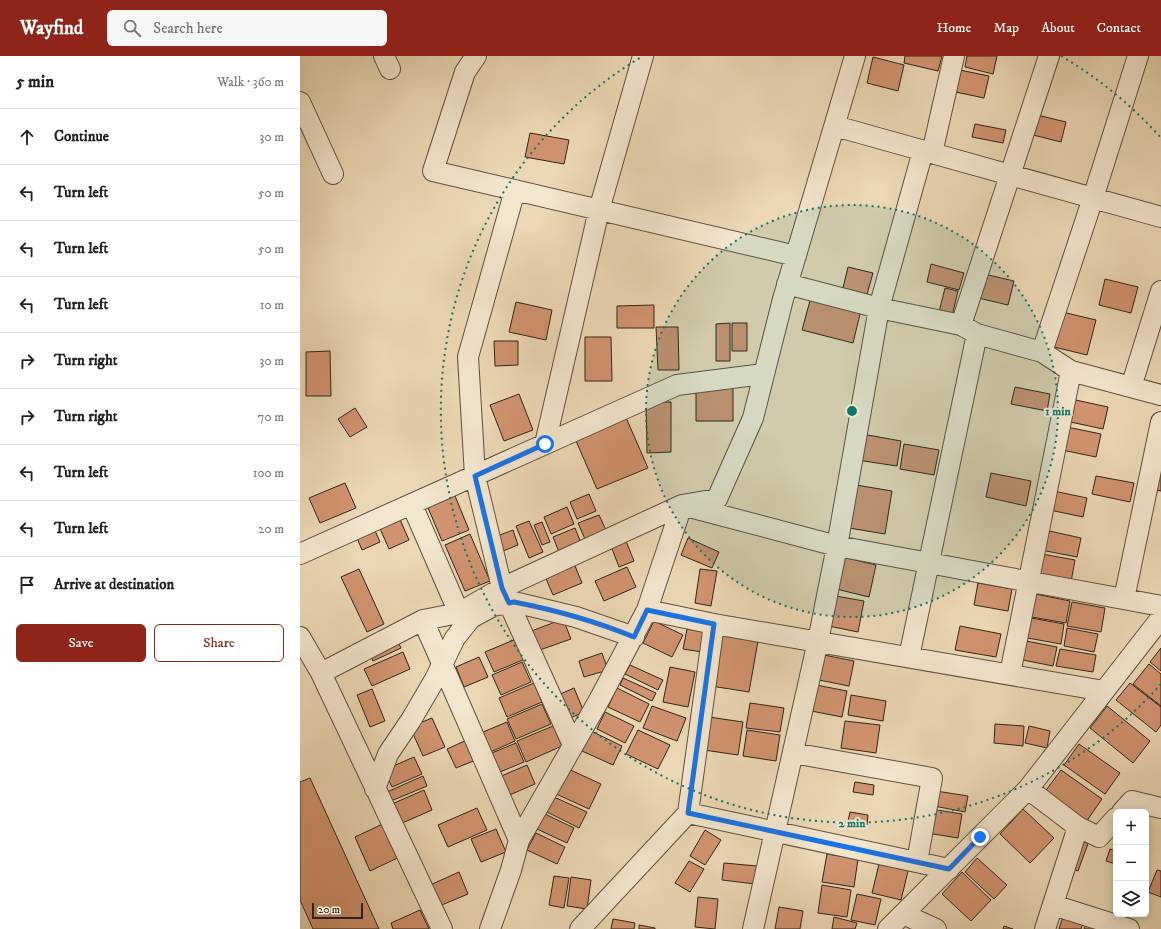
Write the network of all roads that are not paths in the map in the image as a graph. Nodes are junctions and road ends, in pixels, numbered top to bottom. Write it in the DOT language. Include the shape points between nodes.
graph roads {
  1 [pos="476,56"];
  2 [pos="642,56"];
  3 [pos="855,56"];
  4 [pos="954,56"];
  5 [pos="1050,56"];
  6 [pos="1138,56"];
  7 [pos="300,102"];
  8 [pos="835,126"];
  9 [pos="928,152"];
  10 [pos="333,174"];
  11 [pos="1010,175"];
  12 [pos="515,190"];
  13 [pos="1093,198"];
  14 [pos="599,210"];
  15 [pos="1161,217"];
  16 [pos="796,256"];
  17 [pos="787,284"];
  18 [pos="1161,291"];
  19 [pos="879,308"];
  20 [pos="969,330"];
  21 [pos="1042,352"];
  22 [pos="1071,371"];
  23 [pos="764,374"];
  24 [pos="1131,387"];
  25 [pos="1161,395"];
  26 [pos="1161,422"];
  27 [pos="545,444"];
  28 [pos="475,476"];
  29 [pos="412,505"];
  30 [pos="682,505"];
  31 [pos="837,546"];
  32 [pos="300,554"];
  33 [pos="930,563"];
  34 [pos="1027,581"];
  35 [pos="506,595"];
  36 [pos="1124,599"];
  37 [pos="647,610"];
  38 [pos="459,613"];
  39 [pos="1161,615"];
  40 [pos="423,620"];
  41 [pos="714,624"];
  42 [pos="300,637"];
  43 [pos="634,637"];
  44 [pos="818,641"];
  45 [pos="910,657"];
  46 [pos="442,664"];
  47 [pos="321,673"];
  48 [pos="1010,674"];
  49 [pos="1104,691"];
  50 [pos="573,745"];
  51 [pos="793,753"];
  52 [pos="376,789"];
  53 [pos="1028,789"];
  54 [pos="1161,808"];
  55 [pos="1125,809"];
  56 [pos="688,813"];
  57 [pos="1113,821"];
  58 [pos="1078,827"];
  59 [pos="775,833"];
  60 [pos="519,840"];
  61 [pos="917,862"];
  62 [pos="949,869"];
  63 [pos="1053,906"];
  64 [pos="903,914"];
  65 [pos="442,929"];
  66 [pos="490,929"];
  67 [pos="580,929"];
  68 [pos="753,929"];
  69 [pos="888,929"];
  70 [pos="936,929"];
  71 [pos="1045,929"];
  72 [pos="1129,929"];
  1 -- 12 [label="street" via="465,72 433,171"];
  2 -- 14 [label="street"];
  3 -- 8 [label="street"];
  4 -- 9 [label="street"];
  5 -- 11 [label="street"];
  6 -- 13 [label="street"];
  7 -- 10 [label="street"];
  8 -- 9 [label="street"];
  8 -- 16 [label="street"];
  9 -- 11 [label="street"];
  9 -- 19 [label="street"];
  11 -- 13 [label="street"];
  11 -- 20 [label="street"];
  12 -- 14 [label="street"];
  12 -- 28 [label="street" via="468,357"];
  13 -- 15 [label="street"];
  13 -- 21 [label="street"];
  14 -- 16 [label="street"];
  14 -- 27 [label="street"];
  16 -- 17 [label="street"];
  17 -- 19 [label="street"];
  17 -- 23 [label="street"];
  18 -- 24 [label="street"];
  19 -- 20 [label="street"];
  19 -- 31 [label="street"];
  20 -- 21 [label="street"];
  20 -- 33 [label="street"];
  21 -- 22 [label="street"];
  22 -- 24 [label="street"];
  22 -- 34 [label="street"];
  23 -- 27 [label="street" via="677,385"];
  23 -- 30 [label="street" via="754,418 717,499"];
  24 -- 25 [label="street"];
  26 -- 36 [label="street"];
  27 -- 28 [label="street"];
  28 -- 29 [label="street"];
  28 -- 35 [label="street"];
  29 -- 32 [label="street"];
  29 -- 38 [label="street"];
  30 -- 31 [label="street"];
  30 -- 35 [label="street"];
  30 -- 37 [label="street"];
  31 -- 33 [label="street"];
  31 -- 44 [label="street"];
  33 -- 34 [label="street"];
  33 -- 45 [label="street"];
  34 -- 36 [label="street"];
  34 -- 48 [label="street"];
  35 -- 38 [label="street"];
  35 -- 43 [label="street" via="514,602 570,615"];
  35 -- 46 [label="street" via="493,606 471,618 455,638"];
  35 -- 50 [label="street"];
  36 -- 39 [label="street"];
  37 -- 41 [label="street"];
  37 -- 43 [label="street"];
  38 -- 40 [label="street"];
  39 -- 49 [label="street"];
  40 -- 46 [label="street"];
  40 -- 47 [label="street"];
  41 -- 44 [label="street"];
  41 -- 56 [label="street"];
  42 -- 47 [label="street"];
  43 -- 50 [label="street"];
  44 -- 45 [label="street"];
  44 -- 51 [label="street"];
  45 -- 48 [label="street"];
  46 -- 52 [label="street" via="411,720 388,754"];
  46 -- 60 [label="street"];
  47 -- 52 [label="street"];
  48 -- 49 [label="street"];
  49 -- 53 [label="street"];
  50 -- 60 [label="street"];
  51 -- 59 [label="street"];
  51 -- 61 [label="street" via="932,778"];
  52 -- 65 [label="street"];
  53 -- 58 [label="street"];
  53 -- 62 [label="street"];
  54 -- 55 [label="street" via="1132,801"];
  56 -- 59 [label="street"];
  56 -- 67 [label="street"];
  57 -- 58 [label="street" via="1099,837"];
  58 -- 63 [label="street"];
  59 -- 61 [label="street"];
  59 -- 68 [label="street"];
  60 -- 66 [label="street"];
  61 -- 62 [label="street"];
  62 -- 64 [label="street"];
  63 -- 71 [label="street"];
  63 -- 72 [label="street"];
  64 -- 69 [label="street"];
  64 -- 70 [label="street"];
}
